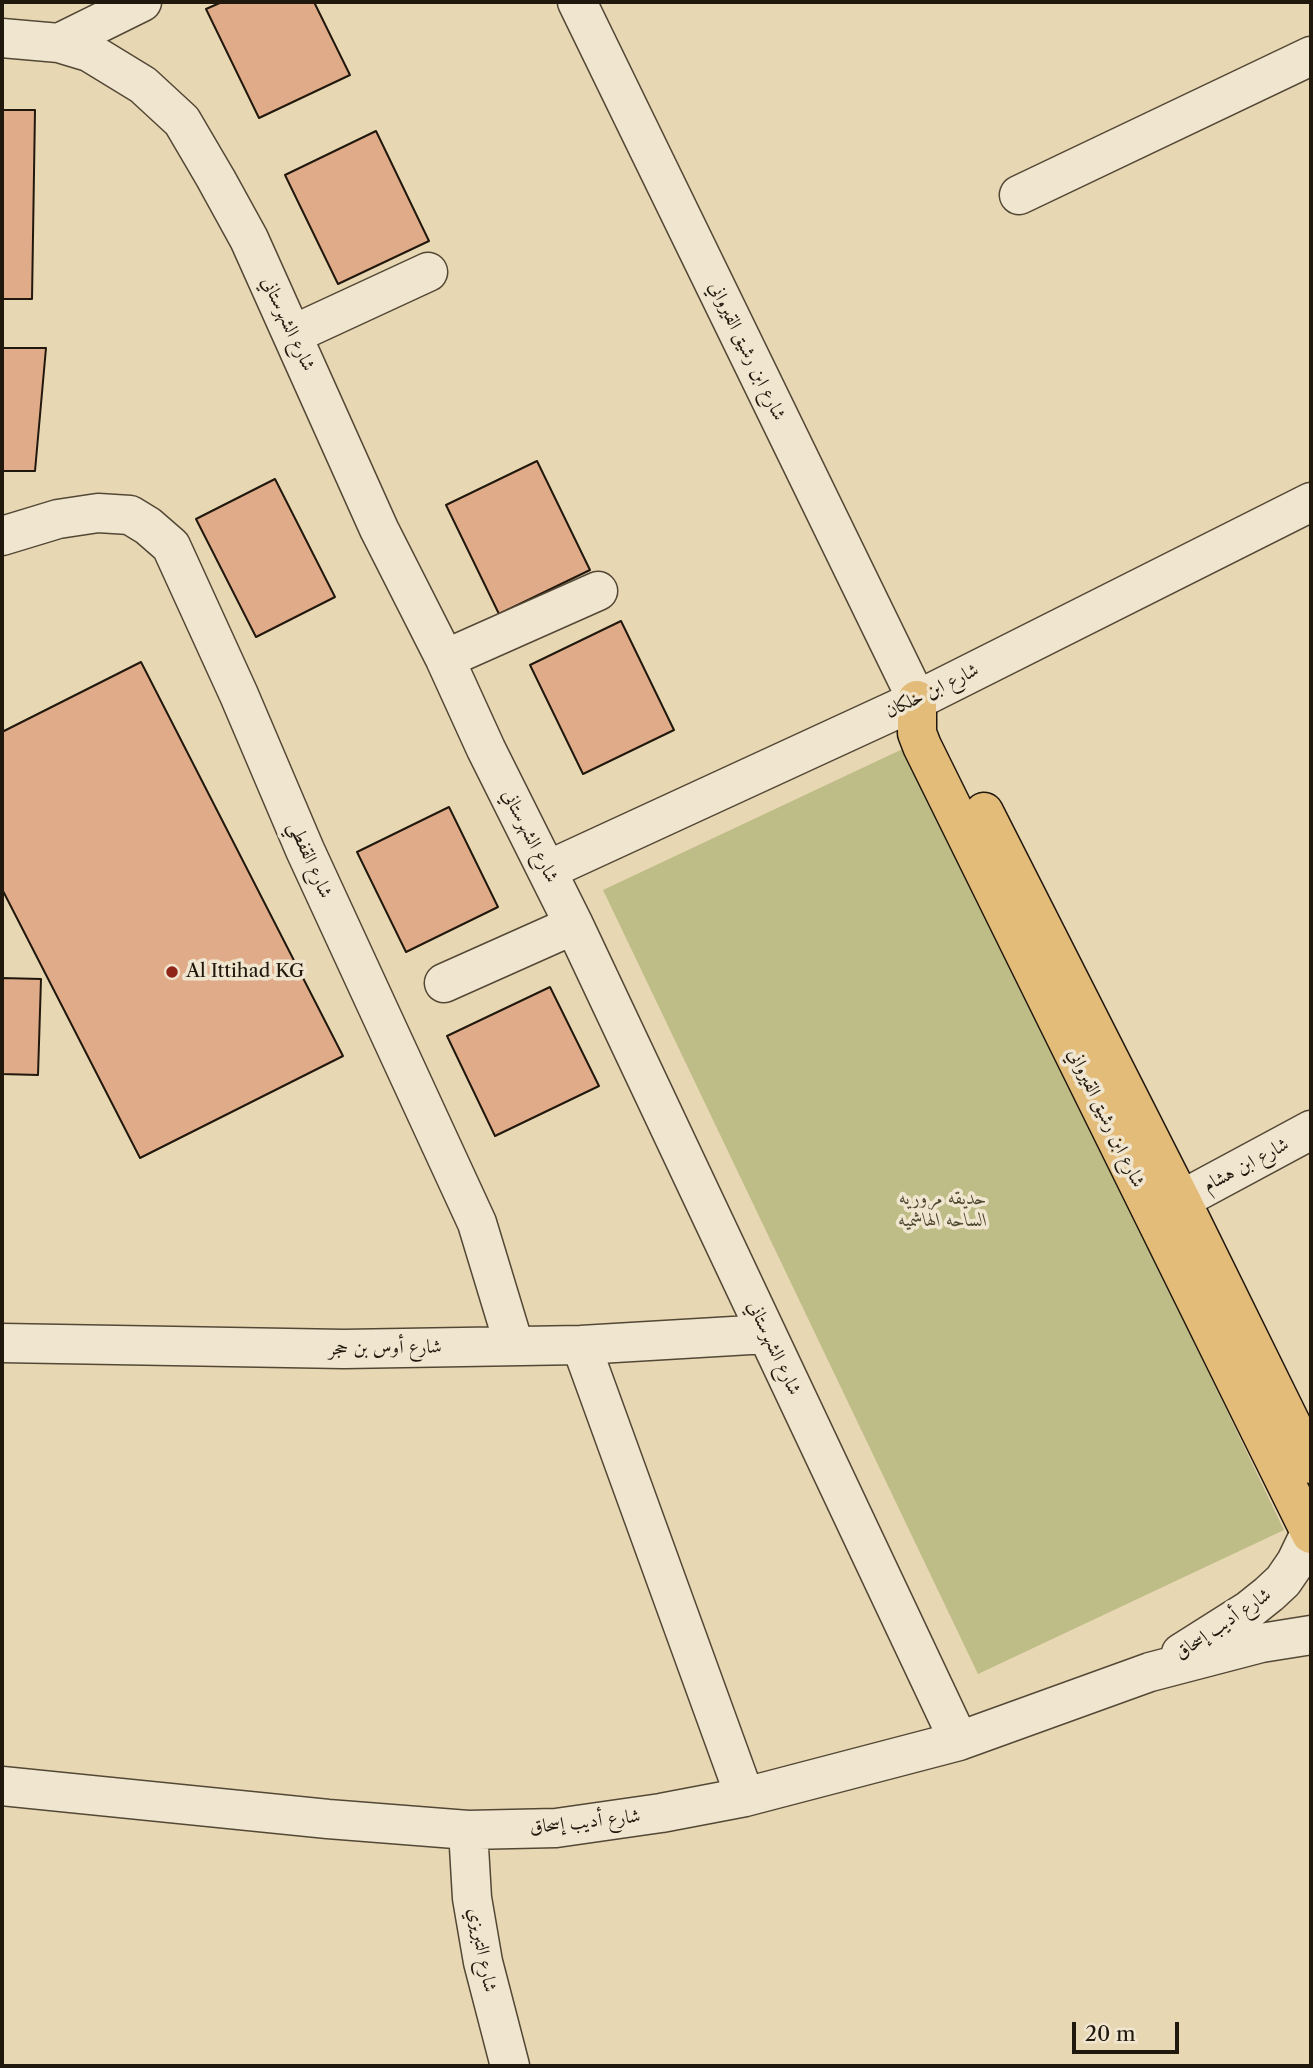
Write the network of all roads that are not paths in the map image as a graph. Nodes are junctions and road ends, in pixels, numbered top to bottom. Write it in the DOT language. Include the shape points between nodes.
graph roads {
  1 [pos="142,2"];
  2 [pos="578,2"];
  3 [pos="2,38"];
  4 [pos="60,43"];
  5 [pos="1311,55"];
  6 [pos="1019,195"];
  7 [pos="428,272"];
  8 [pos="294,334"];
  9 [pos="1311,502"];
  10 [pos="2,536"];
  11 [pos="598,591"];
  12 [pos="445,659"];
  13 [pos="916,700"];
  14 [pos="548,870"];
  15 [pos="574,925"];
  16 [pos="444,983"];
  17 [pos="1311,1130"];
  18 [pos="1181,1200"];
  19 [pos="767,1334"];
  20 [pos="2,1343"];
  21 [pos="514,1345"];
  22 [pos="582,1345"];
  23 [pos="1311,1464"];
  24 [pos="1311,1533"];
  25 [pos="1311,1635"];
  26 [pos="1150,1672"];
  27 [pos="959,1741"];
  28 [pos="2,1786"];
  29 [pos="745,1797"];
  30 [pos="468,1830"];
  31 [pos="510,2066"];
  1 -- 4 [label="street"];
  2 -- 13 [label="street, شارع ابن رشيق القيرواني"];
  3 -- 4 [label="street, شارع الشهرستاني"];
  4 -- 8 [label="street, شارع الشهرستاني" via="89,52 143,85 182,121 249,239"];
  5 -- 6 [label="street"];
  7 -- 8 [label="street"];
  8 -- 12 [label="street, شارع الشهرستاني" via="379,528"];
  9 -- 13 [label="street, شارع ابن خلكان"];
  10 -- 21 [label="street, شارع القفطي" via="98,513 130,515 171,546 477,1223"];
  11 -- 12 [label="street"];
  12 -- 14 [label="street, شارع الشهرستاني"];
  13 -- 14 [label="street, شارع ابن خلكان"];
  13 -- 18 [label="main road, شارع ابن رشيق القيرواني" via="939,724"];
  13 -- 24 [label="main road, شارع ابن رشيق القيرواني" via="916,733 922,746"];
  14 -- 15 [label="street, شارع الشهرستاني"];
  15 -- 16 [label="street"];
  15 -- 19 [label="street, شارع الشهرستاني"];
  17 -- 18 [label="street, شارع ابن هشام"];
  18 -- 23 [label="main road, شارع ابن رشيق القيرواني"];
  19 -- 22 [label="street, شارع أوس بن حجر"];
  19 -- 27 [label="street, شارع الشهرستاني"];
  20 -- 21 [label="street, شارع أوس بن حجر" via="344,1349"];
  21 -- 22 [label="street, شارع أوس بن حجر"];
  22 -- 29 [label="street"];
  24 -- 26 [label="street, شارع أديب إسحاق" via="1283,1581 1269,1594"];
  25 -- 26 [label="street, شارع أديب إسحاق"];
  26 -- 27 [label="street, شارع أديب إسحاق"];
  27 -- 29 [label="street, شارع أديب إسحاق"];
  28 -- 30 [label="street, شارع أديب إسحاق"];
  29 -- 30 [label="street, شارع أديب إسحاق" via="556,1828"];
  30 -- 31 [label="street, شارع التبريزي" via="471,1898"];
}
